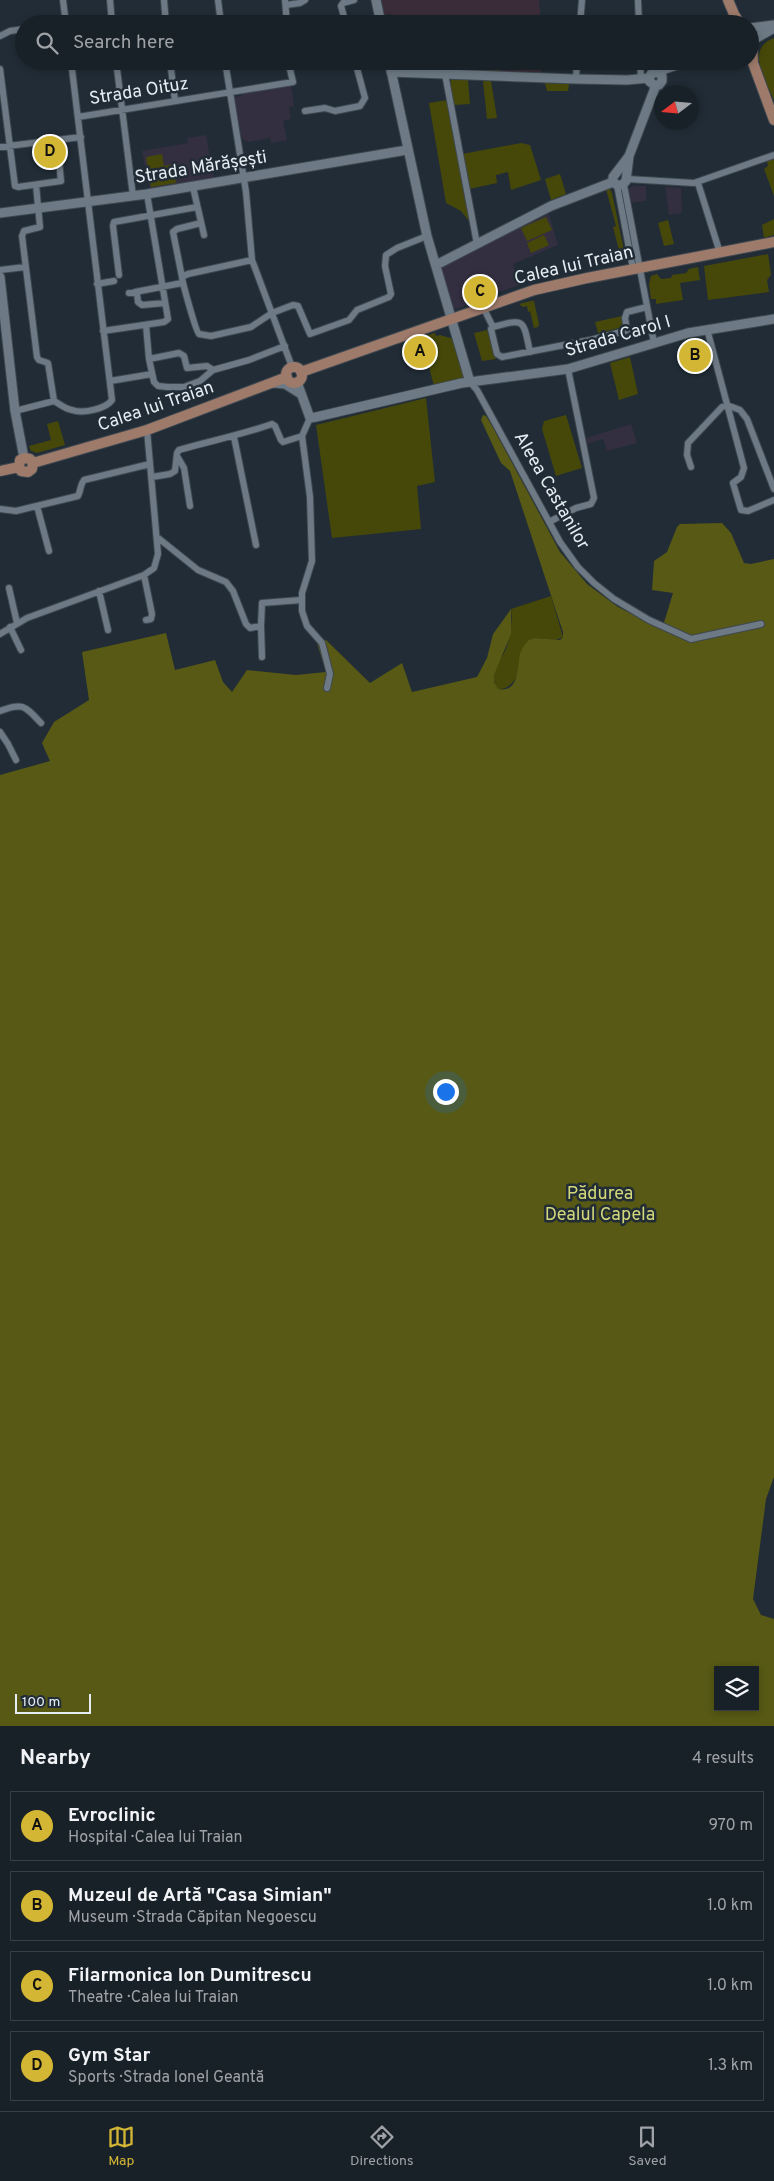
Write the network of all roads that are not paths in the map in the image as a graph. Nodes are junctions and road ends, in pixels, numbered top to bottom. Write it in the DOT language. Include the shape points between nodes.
graph roads {
  1 [pos="63,0"];
  2 [pos="110,0"];
  3 [pos="164,0"];
  4 [pos="218,0"];
  5 [pos="305,0"];
  6 [pos="354,0"];
  7 [pos="376,0"];
  8 [pos="582,0"];
  9 [pos="638,0"];
  10 [pos="728,0"];
  11 [pos="285,2"];
  12 [pos="65,15"];
  13 [pos="111,15"];
  14 [pos="165,15"];
  15 [pos="220,15"];
  16 [pos="286,15"];
  17 [pos="344,15"];
  18 [pos="379,15"];
  19 [pos="581,15"];
  20 [pos="639,15"];
  21 [pos="733,15"];
  22 [pos="774,27"];
  23 [pos="15,30"];
  24 [pos="759,34"];
  25 [pos="0,36"];
  26 [pos="0,69"];
  27 [pos="72,70"];
  28 [pos="117,70"];
  29 [pos="171,70"];
  30 [pos="226,70"];
  31 [pos="290,70"];
  32 [pos="357,70"];
  33 [pos="576,70"];
  34 [pos="642,70"];
  35 [pos="669,70"];
  36 [pos="755,70"];
  37 [pos="391,72"];
  38 [pos="445,74"];
  39 [pos="660,74"];
  40 [pos="576,79"];
  41 [pos="645,79"];
  42 [pos="656,85"];
  43 [pos="654,90"];
  44 [pos="1,92"];
  45 [pos="228,92"];
  46 [pos="175,101"];
  47 [pos="122,110"];
  48 [pos="305,111"];
  49 [pos="78,117"];
  50 [pos="774,120"];
  51 [pos="81,137"];
  52 [pos="57,140"];
  53 [pos="9,146"];
  54 [pos="0,147"];
  55 [pos="407,150"];
  56 [pos="774,155"];
  57 [pos="244,179"];
  58 [pos="620,180"];
  59 [pos="698,183"];
  60 [pos="36,185"];
  61 [pos="193,187"];
  62 [pos="147,194"];
  63 [pos="133,196"];
  64 [pos="88,202"];
  65 [pos="197,207"];
  66 [pos="39,208"];
  67 [pos="0,213"];
  68 [pos="150,216"];
  69 [pos="201,224"];
  70 [pos="204,235"];
  71 [pos="428,236"];
  72 [pos="774,242"];
  73 [pos="477,244"];
  74 [pos="720,253"];
  75 [pos="252,260"];
  76 [pos="436,266"];
  77 [pos="25,267"];
  78 [pos="636,268"];
  79 [pos="0,270"];
  80 [pos="119,275"];
  81 [pos="0,277"];
  82 [pos="182,280"];
  83 [pos="114,281"];
  84 [pos="97,284"];
  85 [pos="162,287"];
  86 [pos="165,303"];
  87 [pos="483,307"];
  88 [pos="647,307"];
  89 [pos="272,313"];
  90 [pos="2,316"];
  91 [pos="451,318"];
  92 [pos="774,319"];
  93 [pos="146,325"];
  94 [pos="707,329"];
  95 [pos="491,330"];
  96 [pos="103,331"];
  97 [pos="654,343"];
  98 [pos="285,346"];
  99 [pos="530,352"];
  100 [pos="4,354"];
  101 [pos="149,359"];
  102 [pos="568,369"];
  103 [pos="214,370"];
  104 [pos="152,374"];
  105 [pos="294,374"];
  106 [pos="110,381"];
  107 [pos="470,382"];
  108 [pos="273,383"];
  109 [pos="301,394"];
  110 [pos="54,401"];
  111 [pos="727,405"];
  112 [pos="15,411"];
  113 [pos="310,418"];
  114 [pos="147,430"];
  115 [pos="302,436"];
  116 [pos="234,437"];
  117 [pos="177,456"];
  118 [pos="25,463"];
  119 [pos="150,464"];
  120 [pos="691,467"];
  121 [pos="0,471"];
  122 [pos="152,477"];
  123 [pos="774,489"];
  124 [pos="774,500"];
  125 [pos="37,506"];
  126 [pos="190,506"];
  127 [pos="0,510"];
  128 [pos="549,522"];
  129 [pos="157,537"];
  130 [pos="256,545"];
  131 [pos="49,551"];
  132 [pos="144,575"];
  133 [pos="8,588"];
  134 [pos="99,592"];
  135 [pos="301,600"];
  136 [pos="146,620"];
  137 [pos="17,623"];
  138 [pos="761,624"];
  139 [pos="261,626"];
  140 [pos="10,627"];
  141 [pos="108,630"];
  142 [pos="0,634"];
  143 [pos="21,650"];
  144 [pos="262,657"];
  145 [pos="327,688"];
  146 [pos="0,711"];
  147 [pos="41,723"];
  148 [pos="0,732"];
  149 [pos="16,760"];
  1 -- 12 [label="street"];
  2 -- 13 [label="street"];
  3 -- 14 [label="street"];
  4 -- 15 [label="street"];
  5 -- 11 [label="street"];
  6 -- 17 [label="street" via="341,6"];
  7 -- 18 [label="street"];
  8 -- 19 [label="street"];
  9 -- 20 [label="street"];
  10 -- 21 [label="main road"];
  11 -- 16 [label="street"];
  22 -- 24 [label="street"];
  23 -- 25 [label="street"];
  26 -- 44 [label="street"];
  27 -- 49 [label="street"];
  28 -- 47 [label="street"];
  29 -- 46 [label="street"];
  30 -- 45 [label="street"];
  31 -- 45 [label="street, Strada Oituz" via="293,82"];
  32 -- 48 [label="street" via="365,98 360,106 335,111 325,108"];
  33 -- 40 [label="street"];
  34 -- 41 [label="street"];
  35 -- 39 [label="street"];
  36 -- 50 [label="main road"];
  37 -- 38 [label="street"];
  37 -- 55 [label="street"];
  38 -- 40 [label="street"];
  38 -- 73 [label="street"];
  39 -- 41 [label="street" via="652,74"];
  39 -- 42 [label="street" via="660,84"];
  40 -- 41 [label="street"];
  41 -- 42 [label="street"];
  43 -- 58 [label="street"];
  44 -- 53 [label="street"];
  45 -- 46 [label="street, Strada Oituz"];
  45 -- 57 [label="street"];
  46 -- 47 [label="street, Strada Oituz"];
  47 -- 49 [label="street, Strada Oituz"];
  47 -- 63 [label="street"];
  49 -- 51 [label="street"];
  51 -- 52 [label="street"];
  51 -- 64 [label="street"];
  52 -- 53 [label="street"];
  52 -- 60 [label="street" via="61,181"];
  53 -- 54 [label="street"];
  53 -- 60 [label="street" via="15,186"];
  55 -- 57 [label="street, Strada Mărășești"];
  55 -- 71 [label="street"];
  56 -- 59 [label="street"];
  57 -- 61 [label="street, Strada Mărășești"];
  57 -- 75 [label="street"];
  58 -- 59 [label="street"];
  58 -- 73 [label="street" via="557,203"];
  58 -- 78 [label="street"];
  59 -- 74 [label="street"];
  60 -- 66 [label="street"];
  61 -- 62 [label="street, Strada Mărășești"];
  61 -- 65 [label="street"];
  62 -- 63 [label="street, Strada Mărășești"];
  62 -- 68 [label="street"];
  63 -- 64 [label="street, Strada Mărășești"];
  64 -- 66 [label="street, Strada Mărășești"];
  64 -- 84 [label="street"];
  65 -- 68 [label="street"];
  65 -- 69 [label="street"];
  66 -- 67 [label="street, Strada Mărășești"];
  66 -- 77 [label="street" via="40,227 22,233"];
  68 -- 80 [label="street" via="118,220 113,224"];
  68 -- 85 [label="street"];
  69 -- 70 [label="street"];
  69 -- 82 [label="street" via="177,228 174,232"];
  71 -- 76 [label="street"];
  71 -- 89 [label="street" via="388,252 384,259 392,291 389,297 357,310 349,320 313,333 308,331 296,305"];
  72 -- 74 [label="main road, Calea lui Traian"];
  73 -- 76 [label="street"];
  74 -- 78 [label="main road, Calea lui Traian"];
  75 -- 82 [label="street" via="188,274"];
  75 -- 89 [label="street"];
  76 -- 91 [label="street"];
  77 -- 79 [label="street"];
  77 -- 110 [label="street" via="37,357 48,363"];
  78 -- 87 [label="main road, Calea lui Traian" via="544,287"];
  78 -- 88 [label="street"];
  81 -- 90 [label="street"];
  82 -- 85 [label="street"];
  82 -- 89 [label="street" via="195,329 202,336 250,327"];
  83 -- 84 [label="street"];
  84 -- 96 [label="street"];
  85 -- 86 [label="street"];
  85 -- 86 [label="street" via="132,293 137,293 138,302 142,305"];
  86 -- 93 [label="street" via="167,321"];
  87 -- 91 [label="main road, Calea lui Traian"];
  87 -- 99 [label="street" via="492,327 520,322 526,329"];
  88 -- 97 [label="street"];
  88 -- 99 [label="street" via="627,312 625,331"];
  89 -- 98 [label="street"];
  90 -- 100 [label="street"];
  91 -- 105 [label="main road, Calea lui Traian"];
  91 -- 107 [label="street"];
  92 -- 94 [label="street, Strada Carol I"];
  93 -- 96 [label="street"];
  93 -- 101 [label="street"];
  94 -- 97 [label="street, Strada Carol I"];
  94 -- 111 [label="street"];
  95 -- 99 [label="street" via="499,356"];
  96 -- 106 [label="street"];
  97 -- 102 [label="street, Strada Carol I"];
  98 -- 103 [label="street"];
  98 -- 105 [label="street"];
  100 -- 112 [label="street"];
  101 -- 103 [label="street" via="179,353 184,356 187,368 207,366"];
  101 -- 104 [label="street"];
  102 -- 107 [label="street, Strada Carol I"];
  102 -- 128 [label="street" via="594,498 591,504"];
  103 -- 104 [label="street" via="200,381 179,388 156,384"];
  104 -- 106 [label="street"];
  105 -- 108 [label="main road, Calea lui Traian"];
  105 -- 109 [label="street"];
  106 -- 110 [label="street" via="112,400 108,405 80,412"];
  107 -- 113 [label="street, Strada Carol I"];
  107 -- 128 [label="street, Aleea Castanilor"];
  108 -- 109 [label="street" via="285,384"];
  108 -- 114 [label="main road, Calea lui Traian"];
  109 -- 113 [label="street"];
  110 -- 112 [label="street"];
  111 -- 120 [label="street" via="688,443"];
  111 -- 123 [label="street" via="740,410 747,419"];
  111 -- 124 [label="street" via="744,468 742,476 733,483 742,510 748,511"];
  112 -- 118 [label="street"];
  113 -- 115 [label="street"];
  114 -- 118 [label="main road, Calea lui Traian"];
  114 -- 119 [label="street"];
  115 -- 116 [label="street" via="284,442 272,424"];
  115 -- 135 [label="street" via="310,497 312,561"];
  116 -- 117 [label="street" via="179,450"];
  116 -- 130 [label="street"];
  117 -- 122 [label="street" via="176,471"];
  117 -- 126 [label="street" via="184,468"];
  118 -- 121 [label="main road, Calea lui Traian"];
  119 -- 122 [label="street"];
  119 -- 125 [label="street" via="84,480 78,496"];
  122 -- 129 [label="street"];
  125 -- 127 [label="street"];
  125 -- 131 [label="street"];
  128 -- 138 [label="street, Aleea Castanilor" via="569,555 594,583 648,620 690,639"];
  129 -- 132 [label="street" via="156,564"];
  129 -- 139 [label="street" via="194,567 226,582 248,627"];
  132 -- 134 [label="street"];
  132 -- 136 [label="street" via="152,612 151,619"];
  133 -- 137 [label="street"];
  134 -- 137 [label="street"];
  134 -- 141 [label="street"];
  135 -- 139 [label="street" via="262,603"];
  135 -- 145 [label="street" via="304,622 322,643 330,674"];
  137 -- 140 [label="street"];
  139 -- 144 [label="street"];
  140 -- 142 [label="street"];
  140 -- 143 [label="street"];
  146 -- 147 [label="street" via="24,706"];
  148 -- 149 [label="street"];
}
